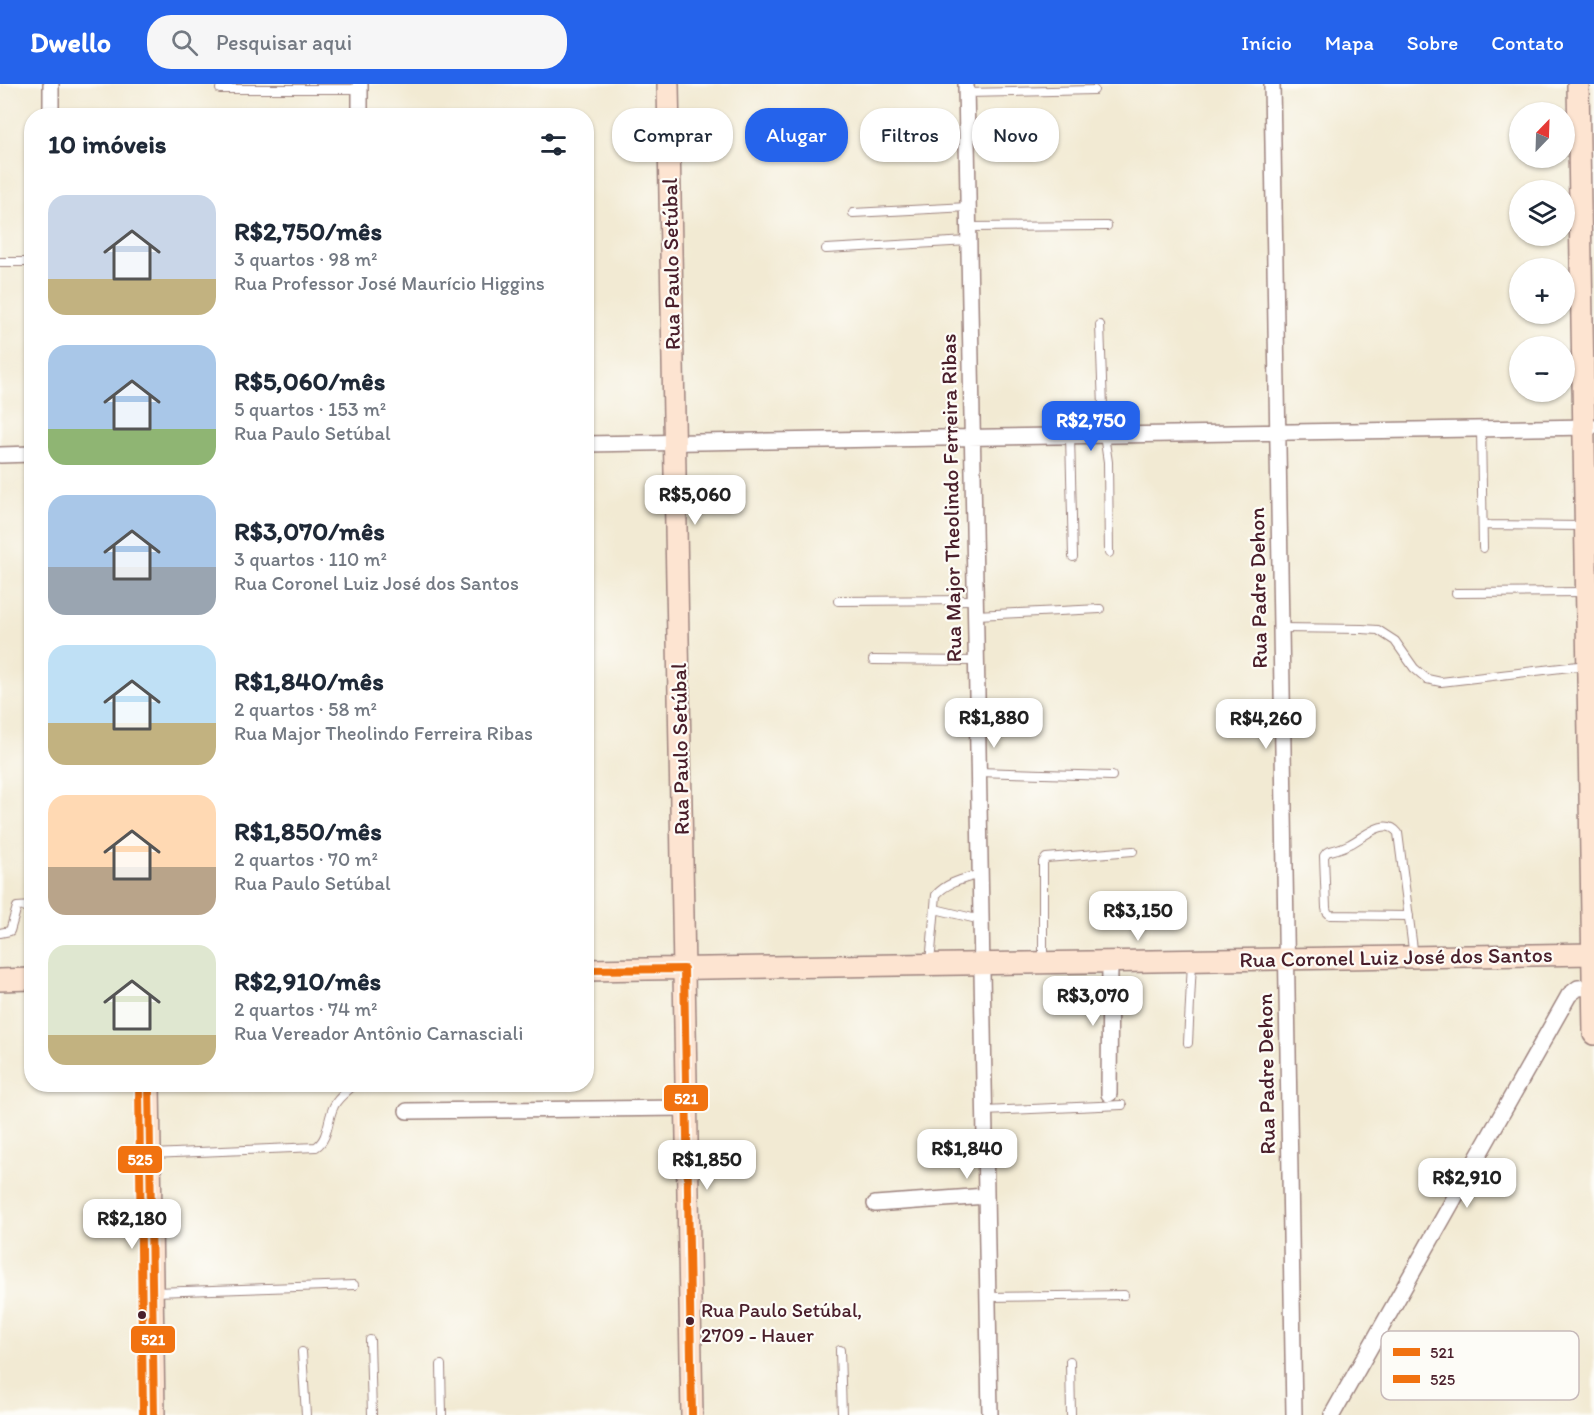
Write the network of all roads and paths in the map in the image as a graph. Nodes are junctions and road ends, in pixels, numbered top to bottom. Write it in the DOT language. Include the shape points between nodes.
graph roads {
  1 [pos="51,84"];
  2 [pos="668,84"];
  3 [pos="1272,84"];
  4 [pos="1578,84"];
  5 [pos="360,86"];
  6 [pos="966,88"];
  7 [pos="220,89"];
  8 [pos="1094,90"];
  9 [pos="51,108"];
  10 [pos="360,108"];
  11 [pos="969,207"];
  12 [pos="853,213"];
  13 [pos="1107,226"];
  14 [pos="969,234"];
  15 [pos="825,249"];
  16 [pos="24,261"];
  17 [pos="0,262"];
  18 [pos="1100,325"];
  19 [pos="1589,427"];
  20 [pos="1481,429"];
  21 [pos="1278,432"];
  22 [pos="1104,435"];
  23 [pos="1070,436"];
  24 [pos="973,438"];
  25 [pos="674,443"];
  26 [pos="594,444"];
  27 [pos="24,454"];
  28 [pos="0,455"];
  29 [pos="1483,525"];
  30 [pos="1586,526"];
  31 [pos="1483,548"];
  32 [pos="1109,553"];
  33 [pos="1073,557"];
  34 [pos="1587,592"];
  35 [pos="1456,593"];
  36 [pos="975,600"];
  37 [pos="838,601"];
  38 [pos="1100,609"];
  39 [pos="976,615"];
  40 [pos="1281,628"];
  41 [pos="873,660"];
  42 [pos="976,661"];
  43 [pos="1588,664"];
  44 [pos="978,772"];
  45 [pos="1112,776"];
  46 [pos="1134,851"];
  47 [pos="1593,871"];
  48 [pos="980,874"];
  49 [pos="24,907"];
  50 [pos="935,909"];
  51 [pos="1409,916"];
  52 [pos="981,920"];
  53 [pos="0,933"];
  54 [pos="1593,954"];
  55 [pos="1414,957"];
  56 [pos="1286,959"];
  57 [pos="1192,960"];
  58 [pos="1110,962"];
  59 [pos="1043,963"];
  60 [pos="982,964"];
  61 [pos="930,965"];
  62 [pos="684,969"];
  63 [pos="594,970"];
  64 [pos="24,979"];
  65 [pos="0,980"];
  66 [pos="1593,987"];
  67 [pos="1594,1035"];
  68 [pos="1188,1043"];
  69 [pos="149,1092"];
  70 [pos="346,1092"];
  71 [pos="1108,1094"];
  72 [pos="1122,1105"];
  73 [pos="686,1108"];
  74 [pos="407,1111"];
  75 [pos="984,1112"];
  76 [pos="150,1154"];
  77 [pos="986,1196"];
  78 [pos="875,1204"];
  79 [pos="354,1285"];
  80 [pos="152,1292"];
  81 [pos="1124,1295"];
  82 [pos="987,1297"];
  83 [pos="370,1340"];
  84 [pos="840,1350"];
  85 [pos="302,1352"];
  86 [pos="1070,1361"];
  87 [pos="441,1365"];
  88 [pos="154,1415"];
  89 [pos="306,1415"];
  90 [pos="372,1415"];
  91 [pos="442,1415"];
  92 [pos="692,1415"];
  93 [pos="842,1415"];
  94 [pos="990,1415"];
  95 [pos="1071,1415"];
  96 [pos="1294,1415"];
  97 [pos="1332,1415"];
  1 -- 9 [label="street"];
  2 -- 25 [label="main road, Rua Paulo Setúbal"];
  3 -- 21 [label="street, Rua Padre Dehon"];
  4 -- 19 [label="main road"];
  5 -- 7 [label="lane"];
  5 -- 10 [label="street"];
  6 -- 8 [label="lane"];
  6 -- 11 [label="street, Rua Major Theolindo Ferreira Ribas"];
  11 -- 12 [label="lane"];
  11 -- 14 [label="street, Rua Major Theolindo Ferreira Ribas"];
  13 -- 14 [label="lane"];
  14 -- 15 [label="lane"];
  14 -- 24 [label="street, Rua Major Theolindo Ferreira Ribas"];
  16 -- 17 [label="lane"];
  18 -- 22 [label="lane"];
  19 -- 20 [label="street"];
  19 -- 30 [label="main road"];
  20 -- 21 [label="street"];
  20 -- 29 [label="lane"];
  21 -- 22 [label="street"];
  21 -- 40 [label="street, Rua Padre Dehon"];
  22 -- 23 [label="street"];
  22 -- 32 [label="lane"];
  23 -- 24 [label="street"];
  23 -- 33 [label="lane"];
  24 -- 25 [label="street"];
  24 -- 36 [label="street, Rua Major Theolindo Ferreira Ribas"];
  25 -- 26 [label="street"];
  25 -- 62 [label="main road, Rua Paulo Setúbal"];
  27 -- 28 [label="street"];
  29 -- 30 [label="lane"];
  29 -- 31 [label="lane"];
  30 -- 34 [label="main road"];
  34 -- 35 [label="lane"];
  34 -- 43 [label="main road"];
  36 -- 37 [label="lane"];
  36 -- 39 [label="street, Rua Major Theolindo Ferreira Ribas"];
  38 -- 39 [label="lane"];
  39 -- 42 [label="street, Rua Major Theolindo Ferreira Ribas"];
  40 -- 43 [label="lane" via="1378,630 1395,642 1427,679 1441,682"];
  40 -- 56 [label="street, Rua Padre Dehon"];
  41 -- 42 [label="lane"];
  42 -- 44 [label="street, Rua Major Theolindo Ferreira Ribas"];
  43 -- 47 [label="main road"];
  44 -- 45 [label="lane"];
  44 -- 48 [label="street, Rua Major Theolindo Ferreira Ribas"];
  46 -- 59 [label="lane" via="1046,858"];
  47 -- 54 [label="main road"];
  48 -- 50 [label="lane" via="942,888 936,895"];
  48 -- 52 [label="street, Rua Major Theolindo Ferreira Ribas"];
  49 -- 53 [label="lane" via="17,908 10,931"];
  50 -- 52 [label="lane"];
  50 -- 61 [label="lane"];
  51 -- 51 [label="lane" via="1398,833 1394,828 1374,830 1324,856 1326,908 1330,915"];
  51 -- 55 [label="lane"];
  52 -- 60 [label="street, Rua Major Theolindo Ferreira Ribas"];
  54 -- 55 [label="main road, Rua Coronel Luiz José dos Santos"];
  54 -- 66 [label="main road"];
  55 -- 56 [label="main road, Rua Coronel Luiz José dos Santos"];
  56 -- 57 [label="main road, Rua Coronel Luiz José dos Santos"];
  56 -- 96 [label="street, Rua Padre Dehon"];
  57 -- 58 [label="main road, Rua Coronel Luiz José dos Santos"];
  57 -- 68 [label="lane"];
  58 -- 59 [label="main road, Rua Coronel Luiz José dos Santos"];
  58 -- 71 [label="street"];
  59 -- 60 [label="main road, Rua Coronel Luiz José dos Santos"];
  60 -- 61 [label="main road, Rua Coronel Luiz José dos Santos"];
  60 -- 75 [label="street, Rua Major Theolindo Ferreira Ribas"];
  61 -- 62 [label="main road, Rua Coronel Luiz José dos Santos"];
  62 -- 63 [label="main road, Rua Coronel Luiz José dos Santos"];
  62 -- 73 [label="main road, Rua Paulo Setúbal"];
  64 -- 65 [label="main road"];
  66 -- 67 [label="main road"];
  66 -- 97 [label="street" via="1578,988 1569,995"];
  69 -- 76 [label="main road"];
  70 -- 76 [label="lane" via="334,1106 324,1139 316,1147"];
  72 -- 75 [label="lane"];
  73 -- 74 [label="street"];
  73 -- 92 [label="main road, Rua Paulo Setúbal"];
  75 -- 77 [label="street, Rua Major Theolindo Ferreira Ribas"];
  76 -- 80 [label="main road"];
  77 -- 78 [label="street"];
  77 -- 82 [label="street, Rua Major Theolindo Ferreira Ribas"];
  79 -- 80 [label="lane"];
  80 -- 88 [label="main road"];
  81 -- 82 [label="lane"];
  82 -- 94 [label="street, Rua Major Theolindo Ferreira Ribas"];
  83 -- 90 [label="lane"];
  84 -- 93 [label="lane"];
  85 -- 89 [label="lane"];
  86 -- 95 [label="lane"];
  87 -- 91 [label="lane"];
}
